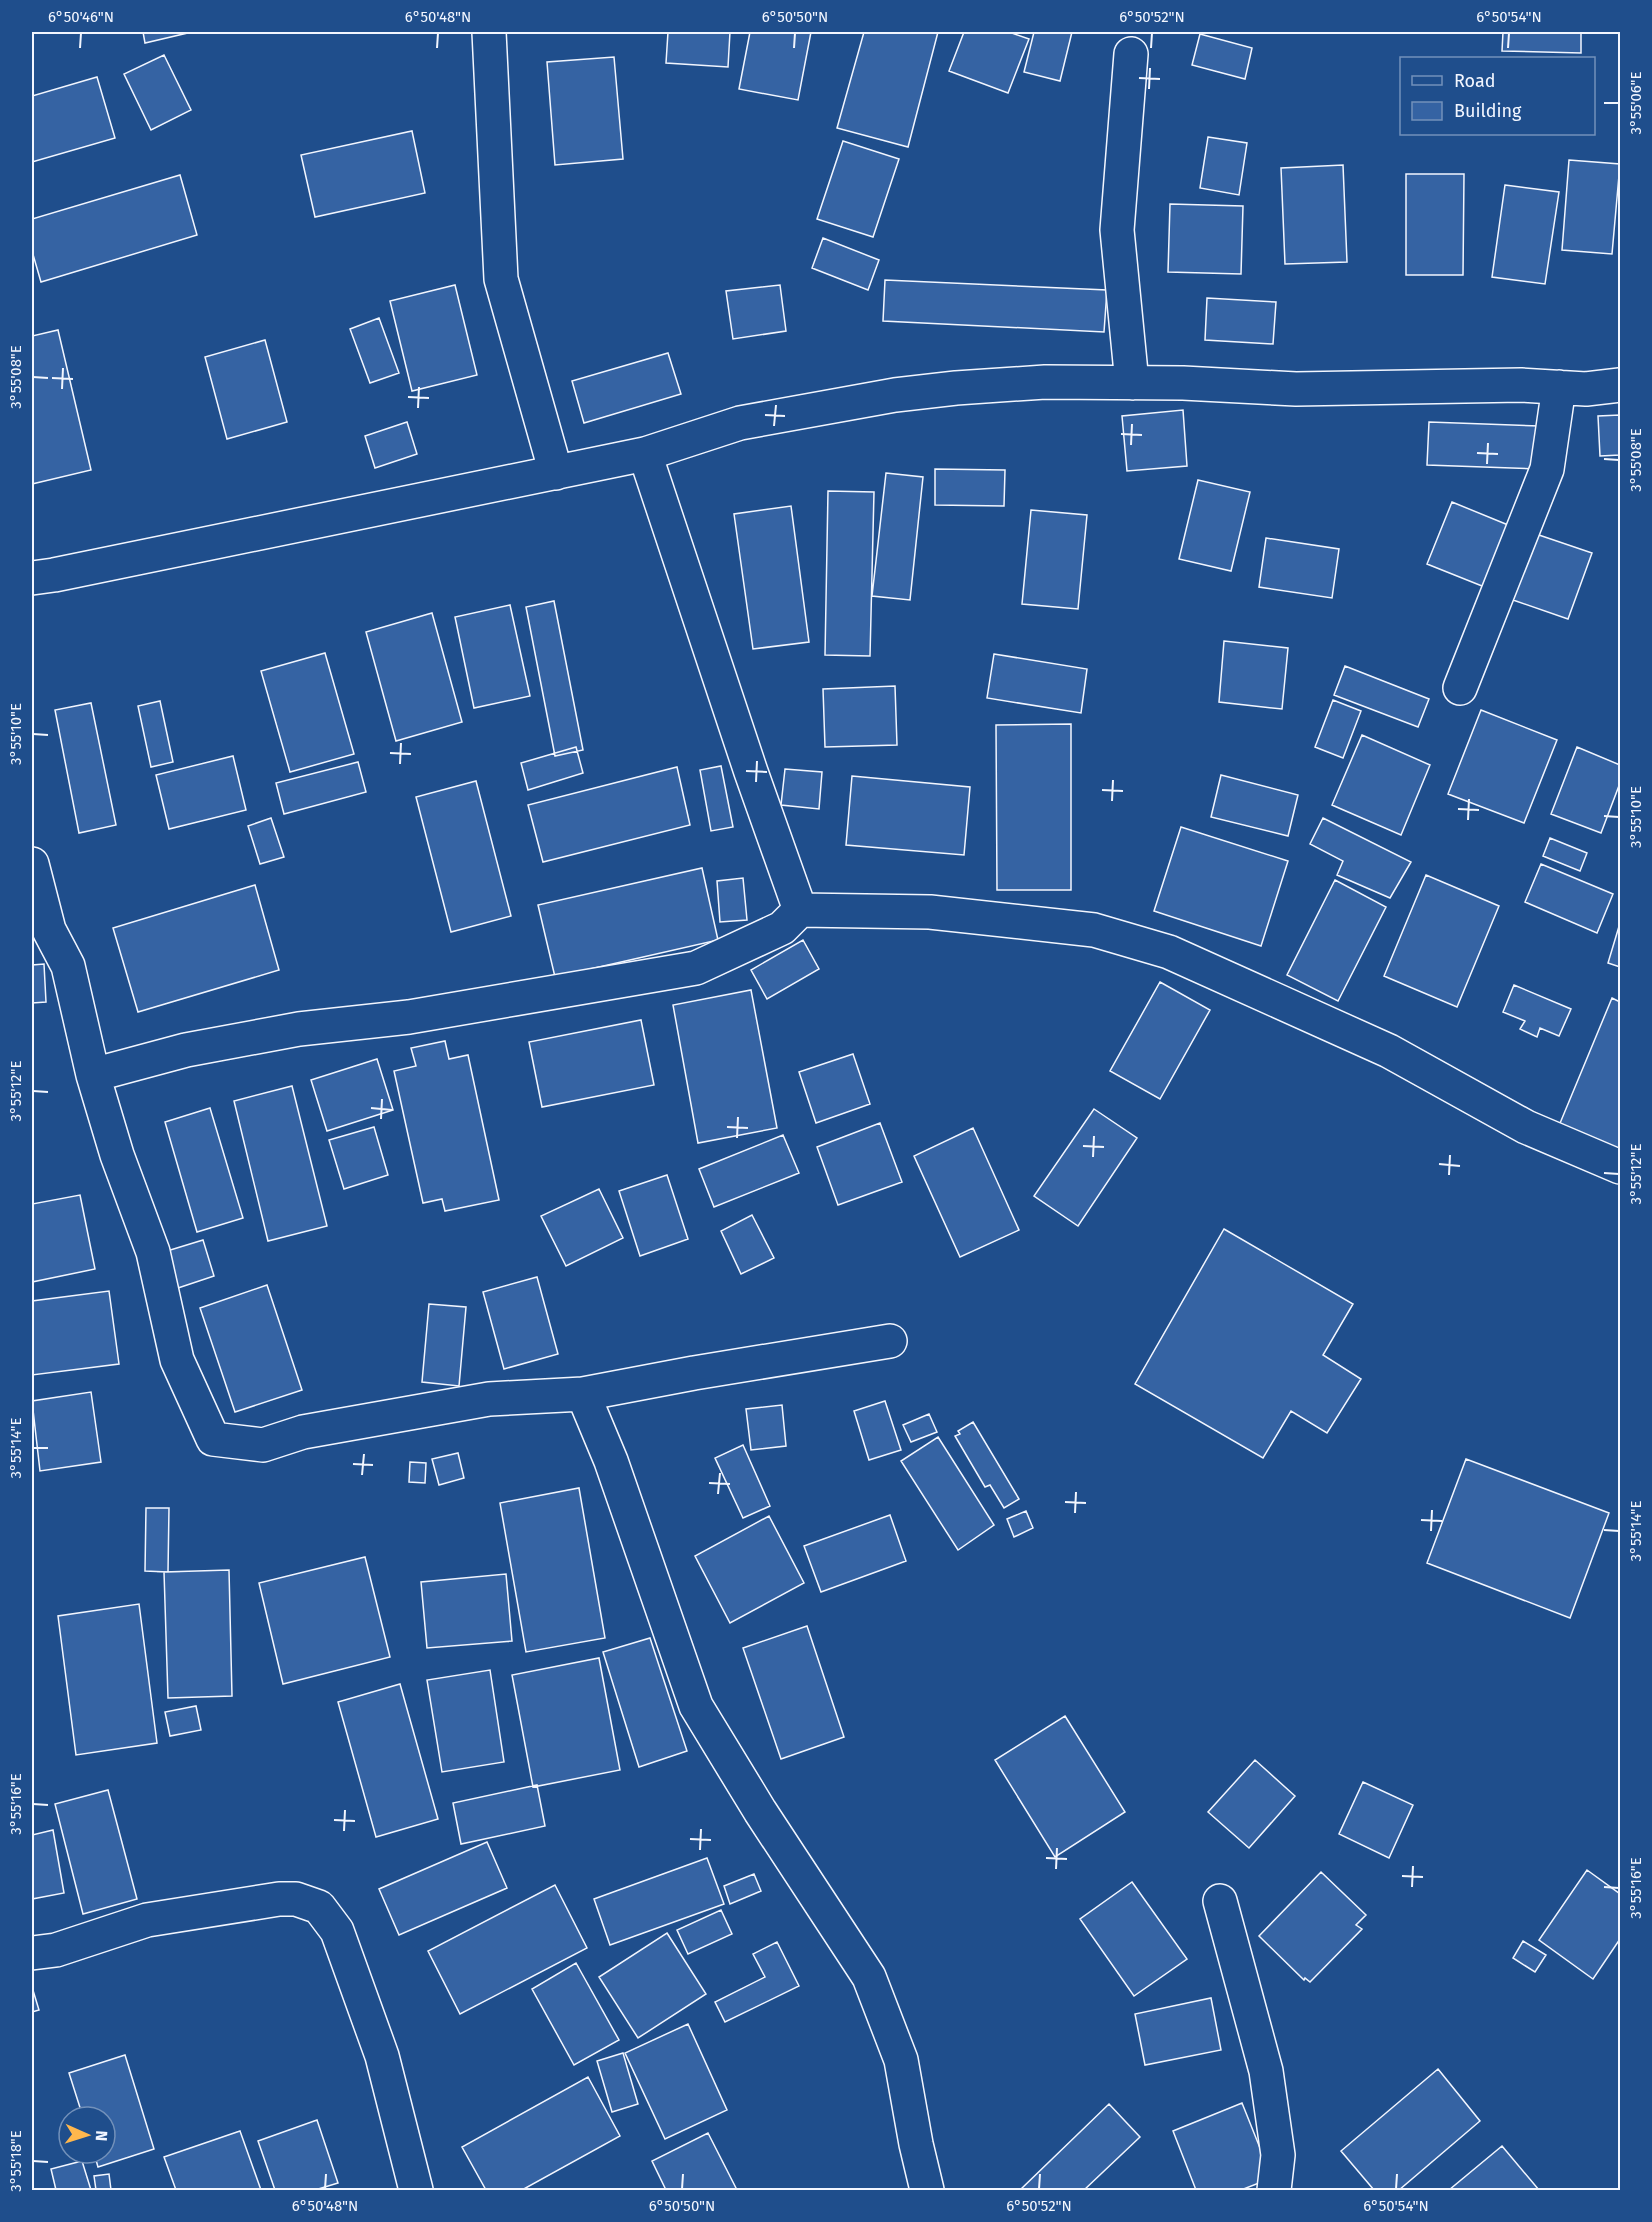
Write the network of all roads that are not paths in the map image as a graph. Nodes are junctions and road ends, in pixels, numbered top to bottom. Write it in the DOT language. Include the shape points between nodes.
graph roads {
  1 [pos="489,32"];
  2 [pos="1131,54"];
  3 [pos="1132,383"];
  4 [pos="1620,385"];
  5 [pos="1559,387"];
  6 [pos="645,453"];
  7 [pos="556,473"];
  8 [pos="32,578"];
  9 [pos="1461,688"];
  10 [pos="32,864"];
  11 [pos="800,910"];
  12 [pos="93,1075"];
  13 [pos="1620,1167"];
  14 [pos="890,1341"];
  15 [pos="583,1395"];
  16 [pos="1220,1901"];
  17 [pos="32,1953"];
  18 [pos="416,2190"];
  19 [pos="927,2190"];
  20 [pos="1274,2190"];
  1 -- 7 [label="street" via="501,279"];
  2 -- 3 [label="street" via="1118,230"];
  3 -- 5 [label="street" via="1296,389"];
  3 -- 6 [label="street" via="1045,382 895,395 740,423"];
  4 -- 5 [label="street"];
  5 -- 9 [label="street" via="1546,469"];
  6 -- 7 [label="street"];
  6 -- 11 [label="street"];
  7 -- 8 [label="street"];
  10 -- 12 [label="street" via="49,930 68,966"];
  11 -- 12 [label="street" via="782,928 696,968 409,1017 299,1029 186,1050"];
  11 -- 13 [label="street" via="930,912 1082,928 1169,952 1389,1051 1526,1127"];
  12 -- 15 [label="street" via="153,1252 177,1360 213,1439 263,1445 303,1432 489,1399"];
  14 -- 15 [label="street"];
  15 -- 19 [label="street" via="611,1461 696,1706 869,1977 901,2060"];
  16 -- 20 [label="street" via="1266,2071 1278,2156"];
  17 -- 18 [label="street" via="56,1950 147,1920 279,1899 296,1899 319,1907 338,1931 378,2046"];
}
